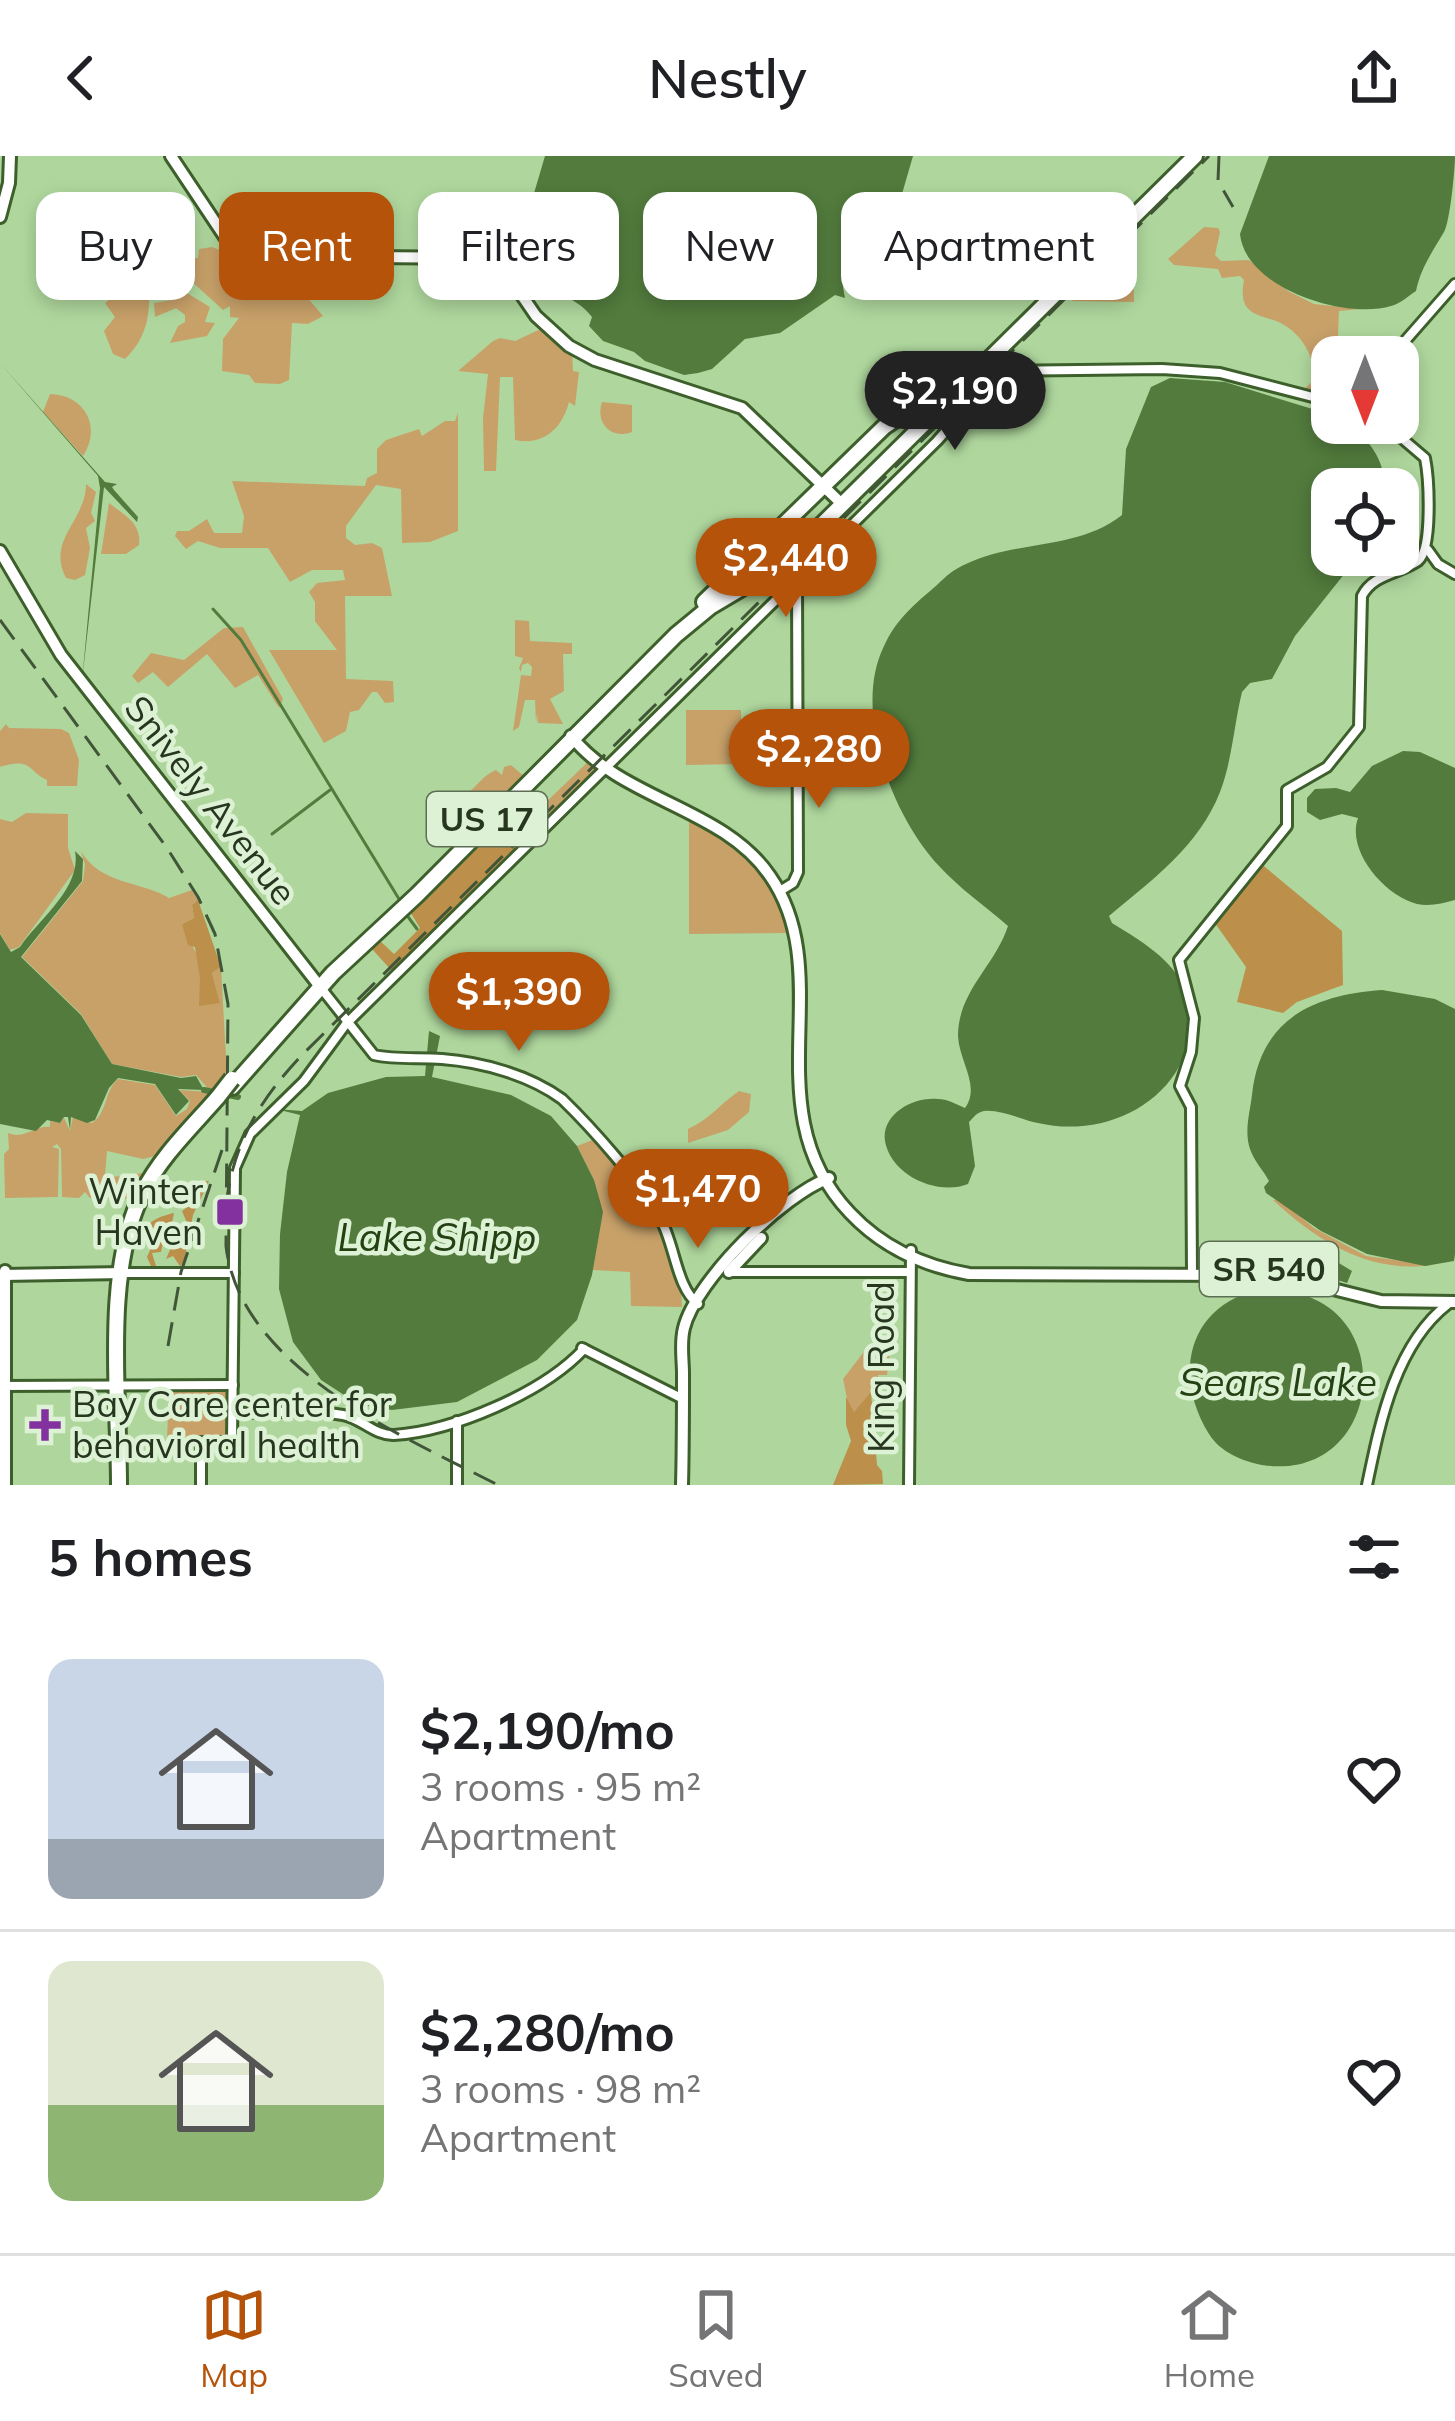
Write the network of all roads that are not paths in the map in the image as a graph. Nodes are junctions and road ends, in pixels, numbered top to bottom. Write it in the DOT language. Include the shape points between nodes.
graph roads {
  1 [pos="10,156"];
  2 [pos="171,156"];
  3 [pos="1189,159"];
  4 [pos="0,217"];
  5 [pos="1455,284"];
  6 [pos="1409,336"];
  7 [pos="996,353"];
  8 [pos="1311,396"];
  9 [pos="1407,444"];
  10 [pos="824,486"];
  11 [pos="843,505"];
  12 [pos="857,520"];
  13 [pos="764,545"];
  14 [pos="1427,548"];
  15 [pos="0,550"];
  16 [pos="782,564"];
  17 [pos="1455,574"];
  18 [pos="796,579"];
  19 [pos="729,589"];
  20 [pos="573,738"];
  21 [pos="610,764"];
  22 [pos="532,778"];
  23 [pos="489,821"];
  24 [pos="782,890"];
  25 [pos="318,988"];
  26 [pos="346,1024"];
  27 [pos="828,1180"];
  28 [pos="739,1250"];
  29 [pos="910,1253"];
  30 [pos="1034,1269"];
  31 [pos="730,1271"];
  32 [pos="1192,1271"];
  33 [pos="908,1272"];
  34 [pos="1079,1272"];
  35 [pos="4,1273"];
  36 [pos="121,1273"];
  37 [pos="230,1273"];
  38 [pos="1012,1276"];
  39 [pos="1367,1296"];
  40 [pos="1454,1301"];
  41 [pos="1428,1302"];
  42 [pos="697,1304"];
  43 [pos="1436,1314"];
  44 [pos="5,1378"];
  45 [pos="233,1385"];
  46 [pos="119,1386"];
  47 [pos="682,1399"];
  48 [pos="232,1413"];
  49 [pos="457,1421"];
  50 [pos="7,1485"];
  51 [pos="119,1485"];
  52 [pos="201,1485"];
  53 [pos="457,1485"];
  54 [pos="682,1485"];
  55 [pos="909,1485"];
  56 [pos="1369,1485"];
  1 -- 4 [label="main road"];
  2 -- 10 [label="main road" via="241,256 490,259 541,322 582,354 742,408"];
  3 -- 7 [label="highway, US 17"];
  5 -- 6 [label="street"];
  7 -- 8 [label="street" via="1235,375"];
  7 -- 10 [label="highway, US 17" via="890,422"];
  7 -- 11 [label="highway, US 17"];
  7 -- 12 [label="street"];
  9 -- 14 [label="street" via="1426,461"];
  10 -- 11 [label="main road"];
  10 -- 13 [label="highway, US 17"];
  11 -- 12 [label="street"];
  11 -- 16 [label="highway, US 17"];
  12 -- 18 [label="street"];
  13 -- 16 [label="street"];
  13 -- 19 [label="highway, US 17"];
  14 -- 17 [label="street"];
  14 -- 32 [label="street" via="1362,596 1358,730 1327,767 1288,790 1287,826 1179,960 1194,1013 1180,1084 1191,1107"];
  15 -- 25 [label="main road, Snively Avenue" via="80,680"];
  16 -- 18 [label="street"];
  16 -- 19 [label="highway, US 17"];
  18 -- 21 [label="street"];
  18 -- 24 [label="street" via="798,873"];
  19 -- 20 [label="highway, US 17"];
  20 -- 21 [label="main road, SR 540"];
  20 -- 22 [label="highway, US 17"];
  20 -- 22 [label="highway, US 17"];
  21 -- 24 [label="main road, SR 540" via="733,829 762,854"];
  21 -- 26 [label="street"];
  22 -- 23 [label="highway, US 17"];
  22 -- 23 [label="highway, US 17"];
  23 -- 25 [label="highway, US 17"];
  24 -- 27 [label="main road, SR 540" via="804,949 804,1082"];
  25 -- 26 [label="street, Snively Avenue"];
  25 -- 36 [label="highway, US 17, bridge" via="148,1182"];
  26 -- 37 [label="street" via="236,1161"];
  26 -- 42 [label="street, Snively Avenue" via="374,1055 500,1070 565,1102 658,1214 683,1288"];
  27 -- 28 [label="main road" via="783,1206"];
  27 -- 29 [label="main road, SR 540"];
  27 -- 31 [label="main road"];
  28 -- 31 [label="main road"];
  28 -- 42 [label="main road"];
  29 -- 30 [label="main road, SR 540" via="965,1267"];
  29 -- 33 [label="street, King Road"];
  29 -- 38 [label="main road, SR 540" via="957,1272"];
  30 -- 34 [label="main road, SR 540"];
  30 -- 38 [label="main road"];
  31 -- 33 [label="street"];
  31 -- 42 [label="main road"];
  32 -- 34 [label="main road, SR 540"];
  32 -- 34 [label="main road, SR 540"];
  32 -- 39 [label="main road, SR 540" via="1288,1278"];
  33 -- 55 [label="street, King Road"];
  34 -- 38 [label="main road, SR 540"];
  35 -- 36 [label="main road"];
  35 -- 44 [label="main road"];
  36 -- 37 [label="street"];
  36 -- 46 [label="highway, US 17"];
  37 -- 45 [label="street"];
  39 -- 40 [label="main road, SR 540"];
  39 -- 41 [label="main road, SR 540"];
  40 -- 41 [label="main road, SR 540"];
  40 -- 43 [label="street"];
  40 -- 56 [label="street" via="1407,1362"];
  41 -- 43 [label="main road"];
  42 -- 47 [label="main road"];
  43 -- 56 [label="street" via="1404,1360"];
  44 -- 46 [label="street"];
  44 -- 50 [label="main road"];
  45 -- 46 [label="street"];
  45 -- 48 [label="street"];
  46 -- 51 [label="highway, US 17"];
  47 -- 49 [label="street" via="583,1348 548,1379"];
  47 -- 54 [label="main road"];
  48 -- 49 [label="street" via="344,1415 386,1435"];
  48 -- 52 [label="street" via="232,1442 201,1442"];
  49 -- 53 [label="street"];
}
